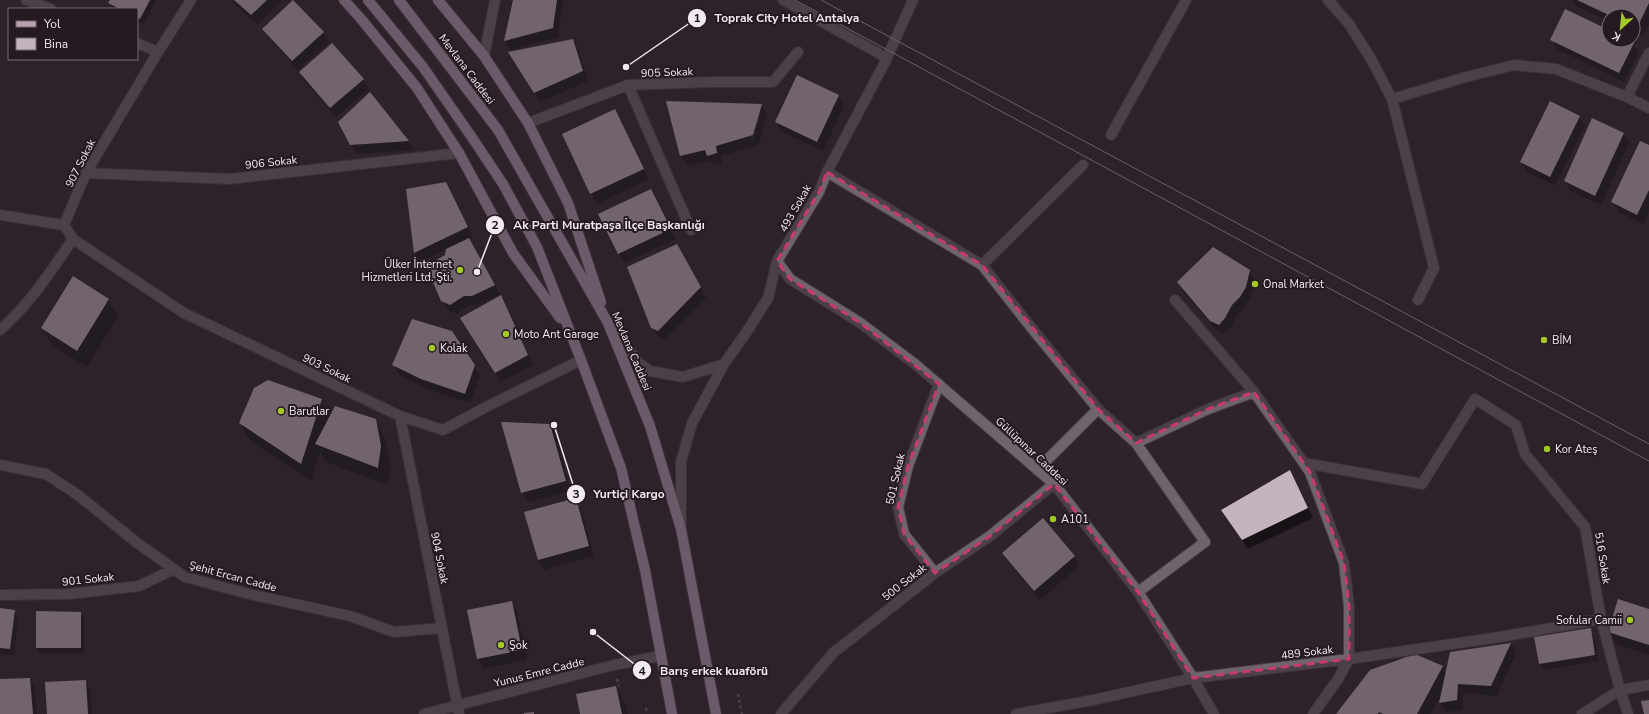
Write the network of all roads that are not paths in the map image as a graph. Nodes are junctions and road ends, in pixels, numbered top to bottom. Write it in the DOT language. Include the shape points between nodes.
graph roads {
  1 [pos="26,0"];
  2 [pos="191,0"];
  3 [pos="344,0"];
  4 [pos="368,0"];
  5 [pos="399,0"];
  6 [pos="438,0"];
  7 [pos="495,0"];
  8 [pos="783,0"];
  9 [pos="914,0"];
  10 [pos="1186,0"];
  11 [pos="1328,0"];
  12 [pos="48,8"];
  13 [pos="138,43"];
  14 [pos="158,52"];
  15 [pos="798,52"];
  16 [pos="1649,53"];
  17 [pos="484,56"];
  18 [pos="886,60"];
  19 [pos="628,85"];
  20 [pos="1627,97"];
  21 [pos="1392,99"];
  22 [pos="1649,108"];
  23 [pos="528,123"];
  24 [pos="1111,135"];
  25 [pos="459,153"];
  26 [pos="1083,165"];
  27 [pos="827,172"];
  28 [pos="86,173"];
  29 [pos="0,215"];
  30 [pos="64,225"];
  31 [pos="691,230"];
  32 [pos="73,238"];
  33 [pos="777,261"];
  34 [pos="982,266"];
  35 [pos="1175,300"];
  36 [pos="1418,300"];
  37 [pos="608,323"];
  38 [pos="0,330"];
  39 [pos="570,331"];
  40 [pos="581,360"];
  41 [pos="724,364"];
  42 [pos="939,384"];
  43 [pos="1254,392"];
  44 [pos="1098,409"];
  45 [pos="400,416"];
  46 [pos="1136,443"];
  47 [pos="1304,463"];
  48 [pos="0,465"];
  49 [pos="1037,470"];
  50 [pos="1054,484"];
  51 [pos="681,529"];
  52 [pos="174,570"];
  53 [pos="935,573"];
  54 [pos="1138,592"];
  55 [pos="0,595"];
  56 [pos="1601,619"];
  57 [pos="442,628"];
  58 [pos="660,656"];
  59 [pos="1349,659"];
  60 [pos="1193,678"];
  61 [pos="1649,685"];
  62 [pos="1620,690"];
  63 [pos="458,709"];
  64 [pos="424,714"];
  65 [pos="672,714"];
  66 [pos="716,714"];
  67 [pos="781,714"];
  68 [pos="1016,714"];
  69 [pos="1214,714"];
  70 [pos="1313,714"];
  71 [pos="1582,714"];
  72 [pos="1628,714"];
  1 -- 12 [label="street"];
  2 -- 14 [label="street, 907 Sokak"];
  3 -- 25 [label="main road" via="417,88"];
  4 -- 39 [label="main road" via="423,67 503,184 537,247"];
  5 -- 37 [label="main road, Mevlana Caddesi" via="498,130"];
  6 -- 17 [label="main road"];
  7 -- 17 [label="street"];
  8 -- 18 [label="street"];
  9 -- 18 [label="street, 493 Sokak"];
  10 -- 24 [label="street"];
  11 -- 21 [label="street" via="1372,59"];
  13 -- 14 [label="street"];
  14 -- 28 [label="street, 907 Sokak"];
  15 -- 19 [label="street, 905 Sokak" via="773,82"];
  16 -- 20 [label="street"];
  17 -- 23 [label="main road"];
  18 -- 27 [label="street, 493 Sokak"];
  19 -- 23 [label="street, 905 Sokak"];
  19 -- 31 [label="street"];
  20 -- 21 [label="street" via="1556,69 1514,65"];
  20 -- 22 [label="street"];
  21 -- 36 [label="street" via="1434,268"];
  23 -- 37 [label="main road" via="568,203"];
  25 -- 28 [label="street, 906 Sokak" via="230,179"];
  25 -- 39 [label="main road" via="513,253"];
  26 -- 34 [label="street"];
  27 -- 33 [label="street, 493 Sokak" via="819,192"];
  27 -- 34 [label="street"];
  28 -- 30 [label="street, 907 Sokak"];
  29 -- 30 [label="street"];
  30 -- 32 [label="street"];
  32 -- 38 [label="street" via="45,280 15,317"];
  32 -- 45 [label="street, 903 Sokak" via="184,313"];
  33 -- 41 [label="street, 493 Sokak" via="768,298"];
  33 -- 42 [label="street, Güllüpınar Caddesi" via="790,279 859,322"];
  34 -- 44 [label="street"];
  35 -- 43 [label="street"];
  37 -- 41 [label="street" via="639,363 650,371 683,377"];
  37 -- 51 [label="main road, Mevlana Caddesi" via="650,426"];
  39 -- 40 [label="main road"];
  40 -- 45 [label="street, 903 Sokak" via="443,430"];
  40 -- 58 [label="main road" via="621,468 645,570"];
  41 -- 51 [label="street, 493 Sokak" via="692,423 681,462"];
  42 -- 49 [label="street, Güllüpınar Caddesi"];
  42 -- 53 [label="street, 501 Sokak" via="908,466 898,507 904,534"];
  43 -- 46 [label="street" via="1208,409"];
  43 -- 47 [label="street"];
  44 -- 46 [label="street"];
  44 -- 49 [label="street"];
  45 -- 57 [label="street, 904 Sokak"];
  46 -- 54 [label="street" via="1205,542"];
  47 -- 56 [label="street, 516 Sokak" via="1422,484 1475,399 1516,425 1526,454 1586,527"];
  47 -- 59 [label="street" via="1310,472 1344,563 1349,606"];
  48 -- 52 [label="street, Şehit Ercan Cadde" via="46,474 78,495"];
  49 -- 50 [label="street, Güllüpınar Caddesi"];
  50 -- 53 [label="street, 500 Sokak" via="990,536"];
  50 -- 54 [label="street, Güllüpınar Caddesi"];
  51 -- 66 [label="main road, Mevlana Caddesi"];
  52 -- 55 [label="street, 901 Sokak" via="138,586 69,594"];
  52 -- 57 [label="street, Şehit Ercan Cadde" via="185,577 253,596 350,616 394,632"];
  53 -- 67 [label="street, 500 Sokak" via="833,653"];
  54 -- 60 [label="street, Güllüpınar Caddesi"];
  56 -- 59 [label="street, 489 Sokak"];
  56 -- 62 [label="street, 516 Sokak"];
  57 -- 63 [label="street, 904 Sokak"];
  58 -- 63 [label="street, Yunus Emre Cadde" via="614,665"];
  58 -- 65 [label="main road"];
  59 -- 60 [label="street, 489 Sokak"];
  59 -- 70 [label="street"];
  60 -- 68 [label="street, 489 Sokak"];
  60 -- 69 [label="street, Güllüpınar Caddesi"];
  61 -- 62 [label="street"];
  62 -- 71 [label="street"];
  62 -- 72 [label="street, 516 Sokak"];
  63 -- 64 [label="street, Yunus Emre Cadde"];
}
